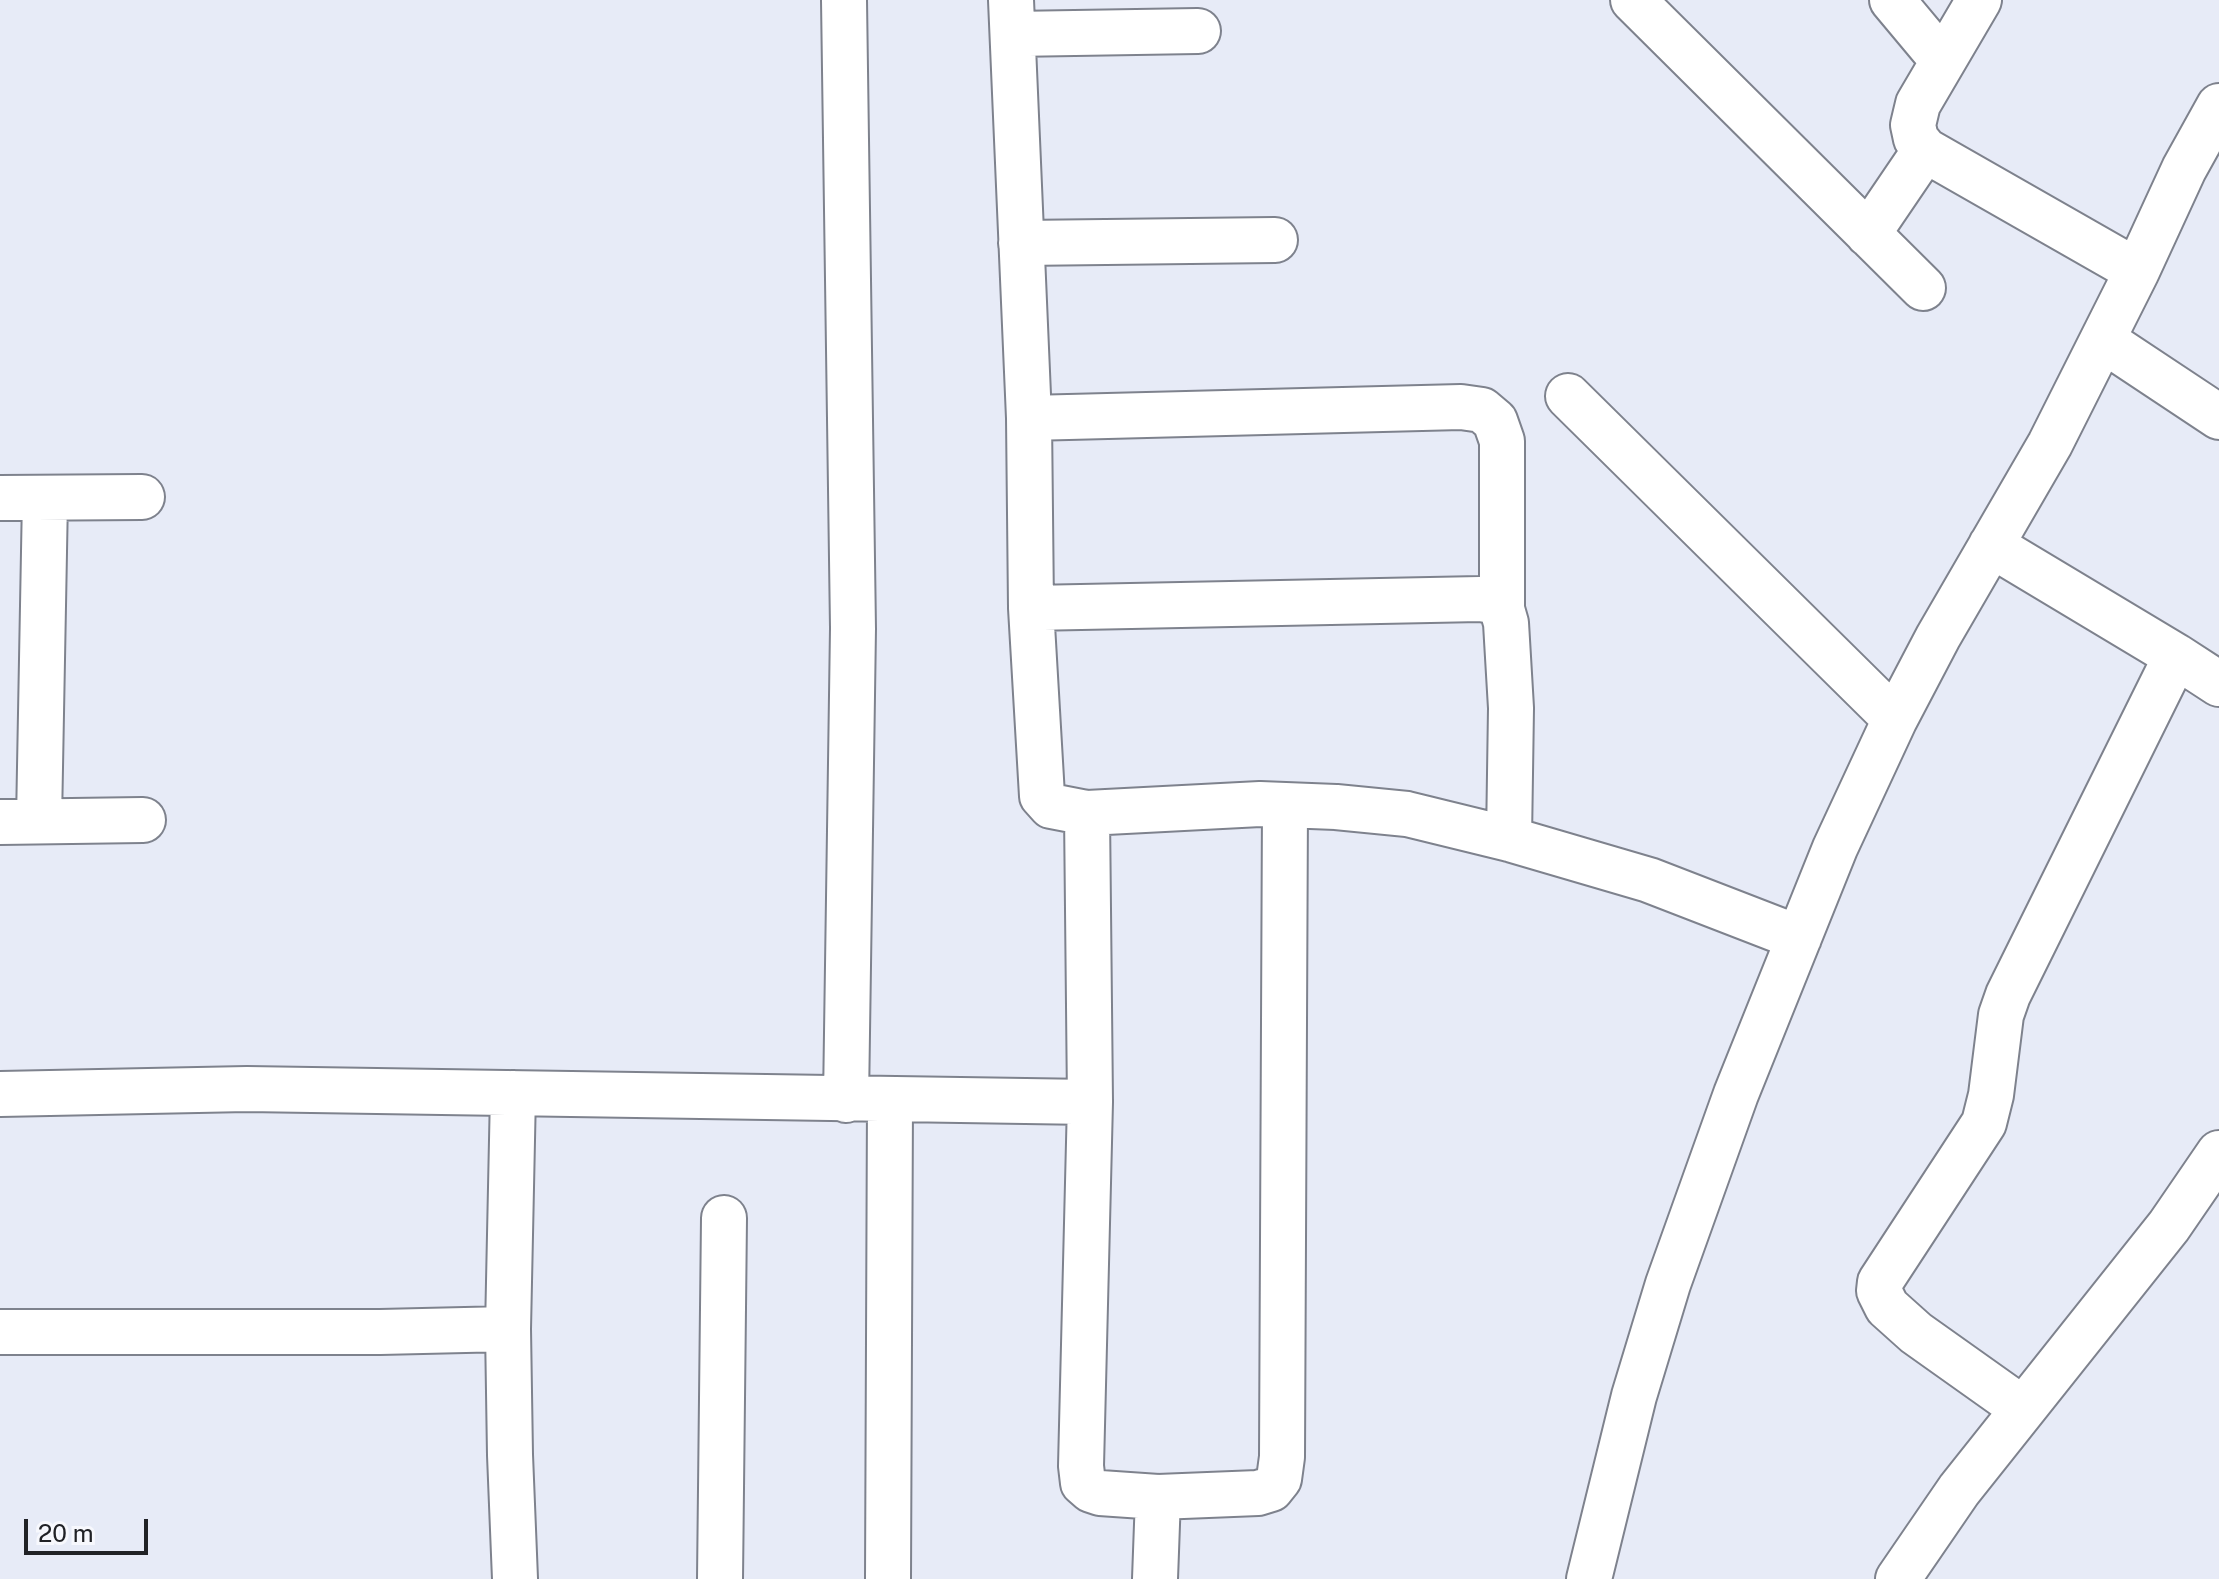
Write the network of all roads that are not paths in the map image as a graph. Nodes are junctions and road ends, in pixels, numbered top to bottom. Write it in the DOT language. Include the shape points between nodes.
graph roads {
  1 [pos="844,0"];
  2 [pos="1633,0"];
  3 [pos="1892,0"];
  4 [pos="1979,0"];
  5 [pos="1012,17"];
  6 [pos="1198,31"];
  7 [pos="1943,61"];
  8 [pos="2219,106"];
  9 [pos="1925,150"];
  10 [pos="1868,234"];
  11 [pos="1275,240"];
  12 [pos="1021,243"];
  13 [pos="2137,271"];
  14 [pos="1923,288"];
  15 [pos="2103,340"];
  16 [pos="1568,396"];
  17 [pos="2219,417"];
  18 [pos="1029,418"];
  19 [pos="142,497"];
  20 [pos="0,498"];
  21 [pos="45,498"];
  22 [pos="1991,545"];
  23 [pos="1031,608"];
  24 [pos="1502,609"];
  25 [pos="2176,656"];
  26 [pos="2219,684"];
  27 [pos="1895,719"];
  28 [pos="1285,805"];
  29 [pos="1087,813"];
  30 [pos="143,820"];
  31 [pos="20,822"];
  32 [pos="1509,839"];
  33 [pos="1799,938"];
  34 [pos="513,1093"];
  35 [pos="0,1094"];
  36 [pos="846,1100"];
  37 [pos="890,1101"];
  38 [pos="1090,1102"];
  39 [pos="2219,1153"];
  40 [pos="724,1218"];
  41 [pos="508,1329"];
  42 [pos="0,1332"];
  43 [pos="2023,1409"];
  44 [pos="1158,1497"];
  45 [pos="515,1579"];
  46 [pos="720,1579"];
  47 [pos="888,1579"];
  48 [pos="1155,1579"];
  49 [pos="1589,1579"];
  50 [pos="1898,1579"];
  1 -- 36 [label="street" via="853,628"];
  2 -- 10 [label="street"];
  3 -- 7 [label="street"];
  4 -- 7 [label="street"];
  5 -- 6 [label="street"];
  5 -- 12 [label="street"];
  7 -- 9 [label="street" via="1918,104 1913,125"];
  8 -- 13 [label="street"];
  9 -- 10 [label="street"];
  9 -- 13 [label="street"];
  10 -- 14 [label="street"];
  11 -- 12 [label="street"];
  12 -- 18 [label="street"];
  13 -- 15 [label="street"];
  15 -- 17 [label="street"];
  15 -- 22 [label="street"];
  16 -- 27 [label="street"];
  18 -- 23 [label="street"];
  18 -- 24 [label="street" via="1482,410 1495,421 1502,441"];
  19 -- 21 [label="street"];
  20 -- 21 [label="street"];
  21 -- 31 [label="street"];
  22 -- 25 [label="street"];
  22 -- 27 [label="street"];
  23 -- 24 [label="street" via="1480,599"];
  23 -- 29 [label="street" via="1042,796 1051,806"];
  24 -- 32 [label="street" via="1511,708"];
  25 -- 26 [label="street"];
  25 -- 43 [label="street" via="2008,995 1984,1123 1880,1282 1887,1307 1916,1333"];
  27 -- 33 [label="street"];
  28 -- 29 [label="street"];
  28 -- 32 [label="street" via="1407,814"];
  28 -- 44 [label="street" via="1279,1479 1258,1493"];
  29 -- 38 [label="street"];
  30 -- 31 [label="street"];
  32 -- 33 [label="street" via="1649,880"];
  33 -- 49 [label="street" via="1668,1284 1630,1410"];
  34 -- 35 [label="street" via="247,1089"];
  34 -- 36 [label="street"];
  34 -- 41 [label="street"];
  36 -- 37 [label="street"];
  37 -- 38 [label="street"];
  37 -- 47 [label="street"];
  38 -- 44 [label="street" via="1083,1483 1100,1493"];
  39 -- 43 [label="street" via="2169,1226"];
  40 -- 46 [label="street"];
  41 -- 42 [label="street"];
  41 -- 45 [label="street"];
  43 -- 50 [label="street"];
  44 -- 48 [label="street"];
}
